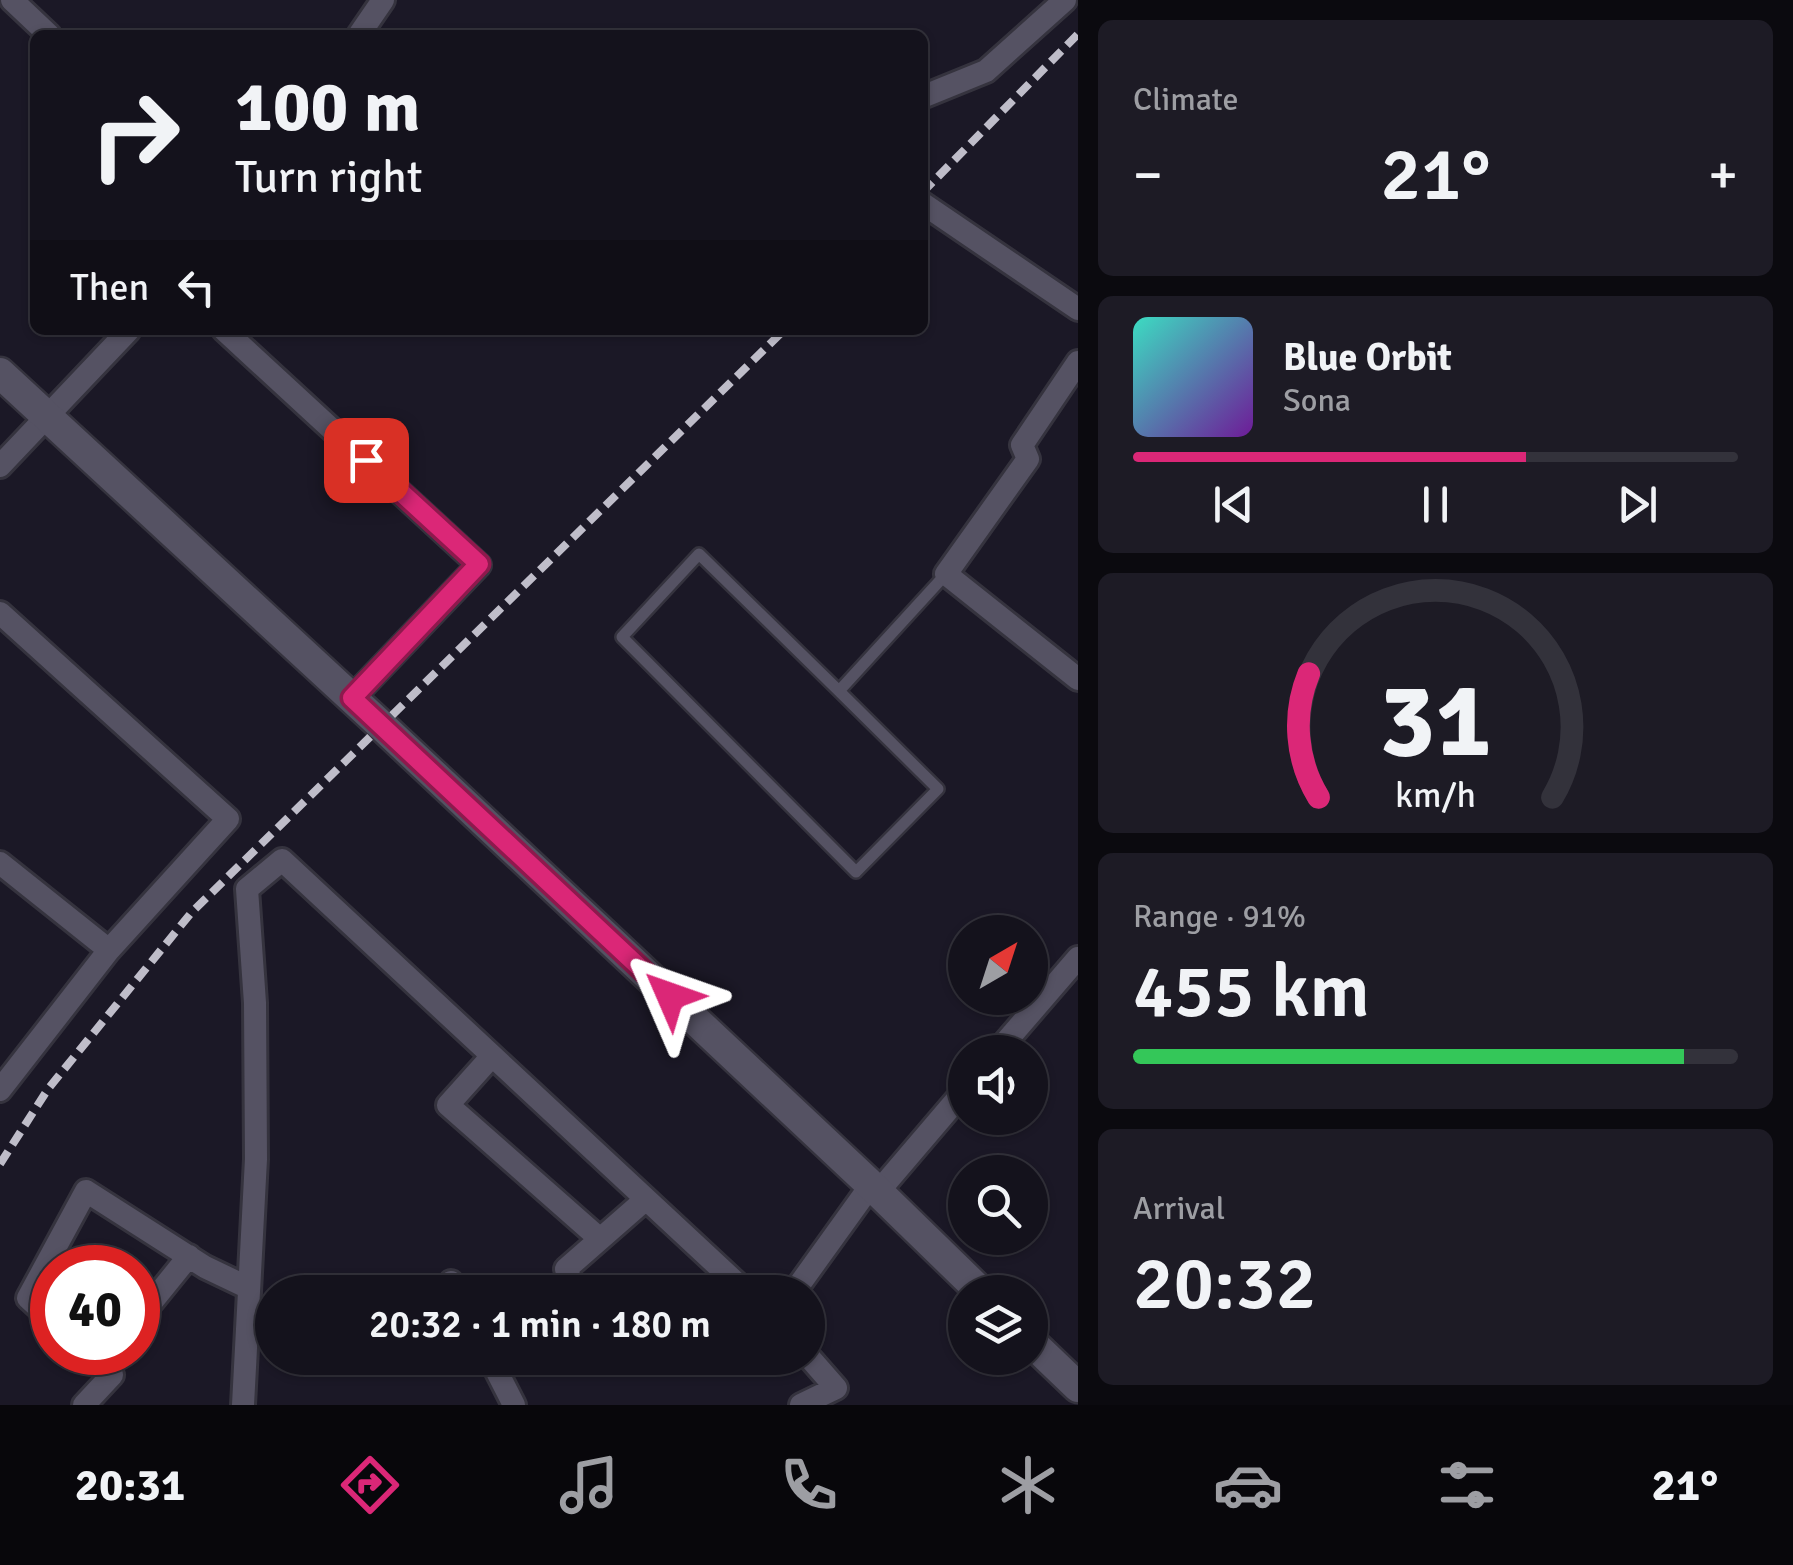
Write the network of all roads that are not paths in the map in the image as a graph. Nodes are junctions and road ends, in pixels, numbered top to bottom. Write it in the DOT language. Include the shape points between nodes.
graph roads {
  1 [pos="12,0"];
  2 [pos="384,0"];
  3 [pos="1066,0"];
  4 [pos="44,30"];
  5 [pos="363,30"];
  6 [pos="928,94"];
  7 [pos="928,208"];
  8 [pos="1078,309"];
  9 [pos="123,335"];
  10 [pos="229,335"];
  11 [pos="1078,362"];
  12 [pos="0,372"];
  13 [pos="46,417"];
  14 [pos="0,466"];
  15 [pos="946,574"];
  16 [pos="0,613"];
  17 [pos="1078,680"];
  18 [pos="839,690"];
  19 [pos="352,698"];
  20 [pos="0,863"];
  21 [pos="109,950"];
  22 [pos="1078,958"];
  23 [pos="1012,1035"];
  24 [pos="492,1056"];
  25 [pos="2,1080"];
  26 [pos="948,1108"];
  27 [pos="874,1188"];
  28 [pos="646,1199"];
  29 [pos="600,1239"];
  30 [pos="57,1245"];
  31 [pos="189,1256"];
  32 [pos="569,1275"];
  33 [pos="728,1275"];
  34 [pos="807,1275"];
  35 [pos="964,1275"];
  36 [pos="250,1288"];
  37 [pos="160,1292"];
  38 [pos="1048,1358"];
  39 [pos="112,1375"];
  40 [pos="499,1375"];
  41 [pos="825,1375"];
  42 [pos="1078,1389"];
  43 [pos="84,1405"];
  44 [pos="244,1405"];
  45 [pos="514,1405"];
  46 [pos="801,1405"];
  47 [pos="1068,1405"];
  1 -- 4 [label="street"];
  2 -- 5 [label="street"];
  3 -- 6 [label="street" via="986,70"];
  7 -- 8 [label="street"];
  9 -- 13 [label="street"];
  10 -- 19 [label="street" via="479,564"];
  11 -- 15 [label="street" via="1022,445 1028,459"];
  12 -- 13 [label="street"];
  13 -- 14 [label="street"];
  13 -- 19 [label="street"];
  15 -- 17 [label="street"];
  15 -- 18 [label="lane"];
  16 -- 21 [label="street" via="228,819"];
  18 -- 18 [label="lane" via="938,789 856,872 622,637 699,554"];
  19 -- 27 [label="street"];
  20 -- 21 [label="street"];
  21 -- 25 [label="street"];
  22 -- 23 [label="street"];
  24 -- 28 [label="street"];
  24 -- 29 [label="street" via="448,1105"];
  24 -- 36 [label="street" via="282,860 248,889 256,1120"];
  26 -- 27 [label="street"];
  27 -- 34 [label="street"];
  27 -- 35 [label="street"];
  28 -- 29 [label="street"];
  28 -- 33 [label="street"];
  29 -- 32 [label="street" via="566,1269"];
  30 -- 31 [label="street" via="86,1191"];
  31 -- 36 [label="street"];
  31 -- 37 [label="street"];
  36 -- 44 [label="street"];
  38 -- 42 [label="street"];
  39 -- 43 [label="street"];
  40 -- 45 [label="street"];
  41 -- 46 [label="street" via="836,1388"];
  42 -- 47 [label="street"];
}
